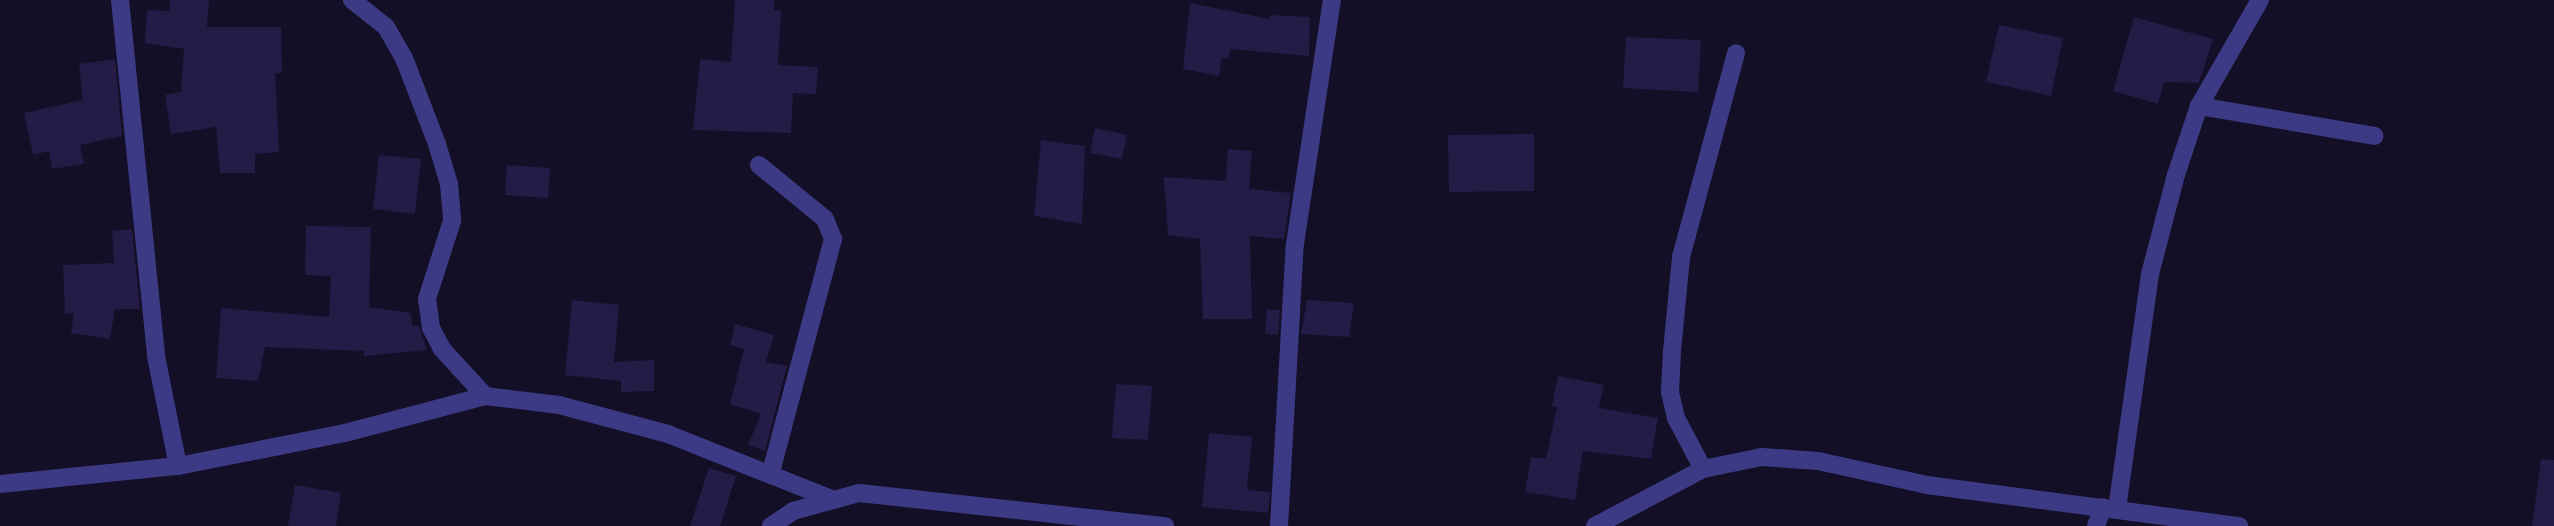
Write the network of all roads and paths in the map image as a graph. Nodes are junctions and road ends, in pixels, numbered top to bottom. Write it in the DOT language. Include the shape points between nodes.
graph roads {
  1 [pos="120,0"];
  2 [pos="352,0"];
  3 [pos="1332,0"];
  4 [pos="2260,0"];
  5 [pos="1736,52"];
  6 [pos="2199,106"];
  7 [pos="2374,136"];
  8 [pos="759,165"];
  9 [pos="485,396"];
  10 [pos="178,466"];
  11 [pos="1703,469"];
  12 [pos="769,475"];
  13 [pos="0,484"];
  14 [pos="829,498"];
  15 [pos="2110,508"];
  16 [pos="771,526"];
  17 [pos="1165,526"];
  18 [pos="1279,526"];
  19 [pos="1595,526"];
  20 [pos="2096,526"];
  21 [pos="2239,526"];
  1 -- 10 [label="street" via="156,356"];
  2 -- 9 [label="street" via="386,27 404,58 436,144 449,184 452,220 427,299 431,328 442,349"];
  3 -- 18 [label="street" via="1295,244"];
  4 -- 6 [label="street"];
  5 -- 11 [label="street" via="1681,257 1672,351 1670,391 1676,418"];
  6 -- 7 [label="street"];
  6 -- 15 [label="street" via="2150,274"];
  8 -- 12 [label="street" via="825,219 833,239"];
  9 -- 10 [label="street" via="345,433"];
  9 -- 12 [label="street" via="559,405 668,434"];
  10 -- 13 [label="street"];
  11 -- 15 [label="street" via="1737,459 1788,457 1927,485"];
  11 -- 19 [label="street"];
  12 -- 14 [label="street"];
  14 -- 16 [label="street" via="793,511"];
  14 -- 17 [label="street" via="859,493 900,496"];
  15 -- 20 [label="street"];
  15 -- 21 [label="street"];
}
